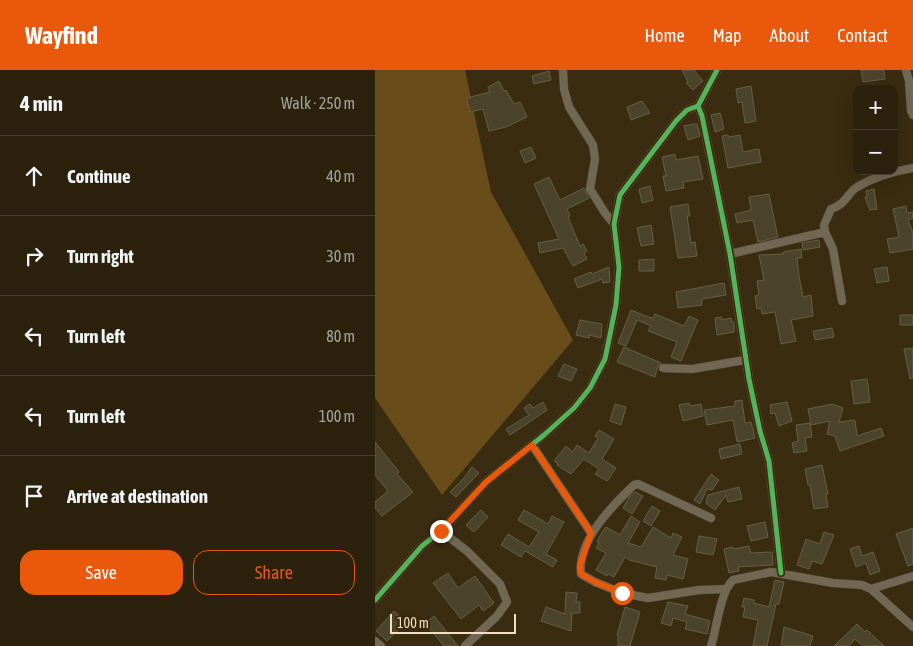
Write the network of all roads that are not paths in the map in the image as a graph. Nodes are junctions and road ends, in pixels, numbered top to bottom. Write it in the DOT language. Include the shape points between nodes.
graph roads {
  1 [pos="563,70"];
  2 [pos="717,70"];
  3 [pos="906,70"];
  4 [pos="698,106"];
  5 [pos="913,115"];
  6 [pos="913,168"];
  7 [pos="614,224"];
  8 [pos="825,232"];
  9 [pos="730,254"];
  10 [pos="842,301"];
  11 [pos="745,360"];
  12 [pos="663,368"];
  13 [pos="532,445"];
  14 [pos="711,518"];
  15 [pos="441,531"];
  16 [pos="591,533"];
  17 [pos="781,573"];
  18 [pos="913,576"];
  19 [pos="726,588"];
  20 [pos="871,589"];
  21 [pos="375,600"];
  22 [pos="913,627"];
  23 [pos="375,641"];
  24 [pos="381,646"];
  25 [pos="465,646"];
  26 [pos="711,646"];
  1 -- 7 [label="street" via="569,107 593,145 595,159 590,189"];
  2 -- 4 [label="street"];
  3 -- 5 [label="street"];
  4 -- 7 [label="street" via="687,110 676,121 620,195"];
  4 -- 9 [label="street"];
  6 -- 8 [label="street" via="895,171 856,188 841,205 831,209 824,225"];
  7 -- 13 [label="street" via="619,267 616,305 605,359 590,388 574,408"];
  8 -- 9 [label="street"];
  8 -- 10 [label="street" via="833,249"];
  9 -- 11 [label="street"];
  11 -- 12 [label="street" via="692,369"];
  11 -- 17 [label="street" via="769,461"];
  13 -- 15 [label="street" via="486,482"];
  13 -- 16 [label="street"];
  14 -- 16 [label="street" via="638,484 625,493"];
  15 -- 21 [label="street" via="422,546"];
  15 -- 25 [label="street" via="500,584 507,602"];
  16 -- 19 [label="street" via="580,565 581,574 622,593 648,598"];
  17 -- 19 [label="street" via="733,580"];
  17 -- 20 [label="street"];
  18 -- 20 [label="street"];
  19 -- 26 [label="street"];
  20 -- 22 [label="street"];
  23 -- 24 [label="street"];
}
